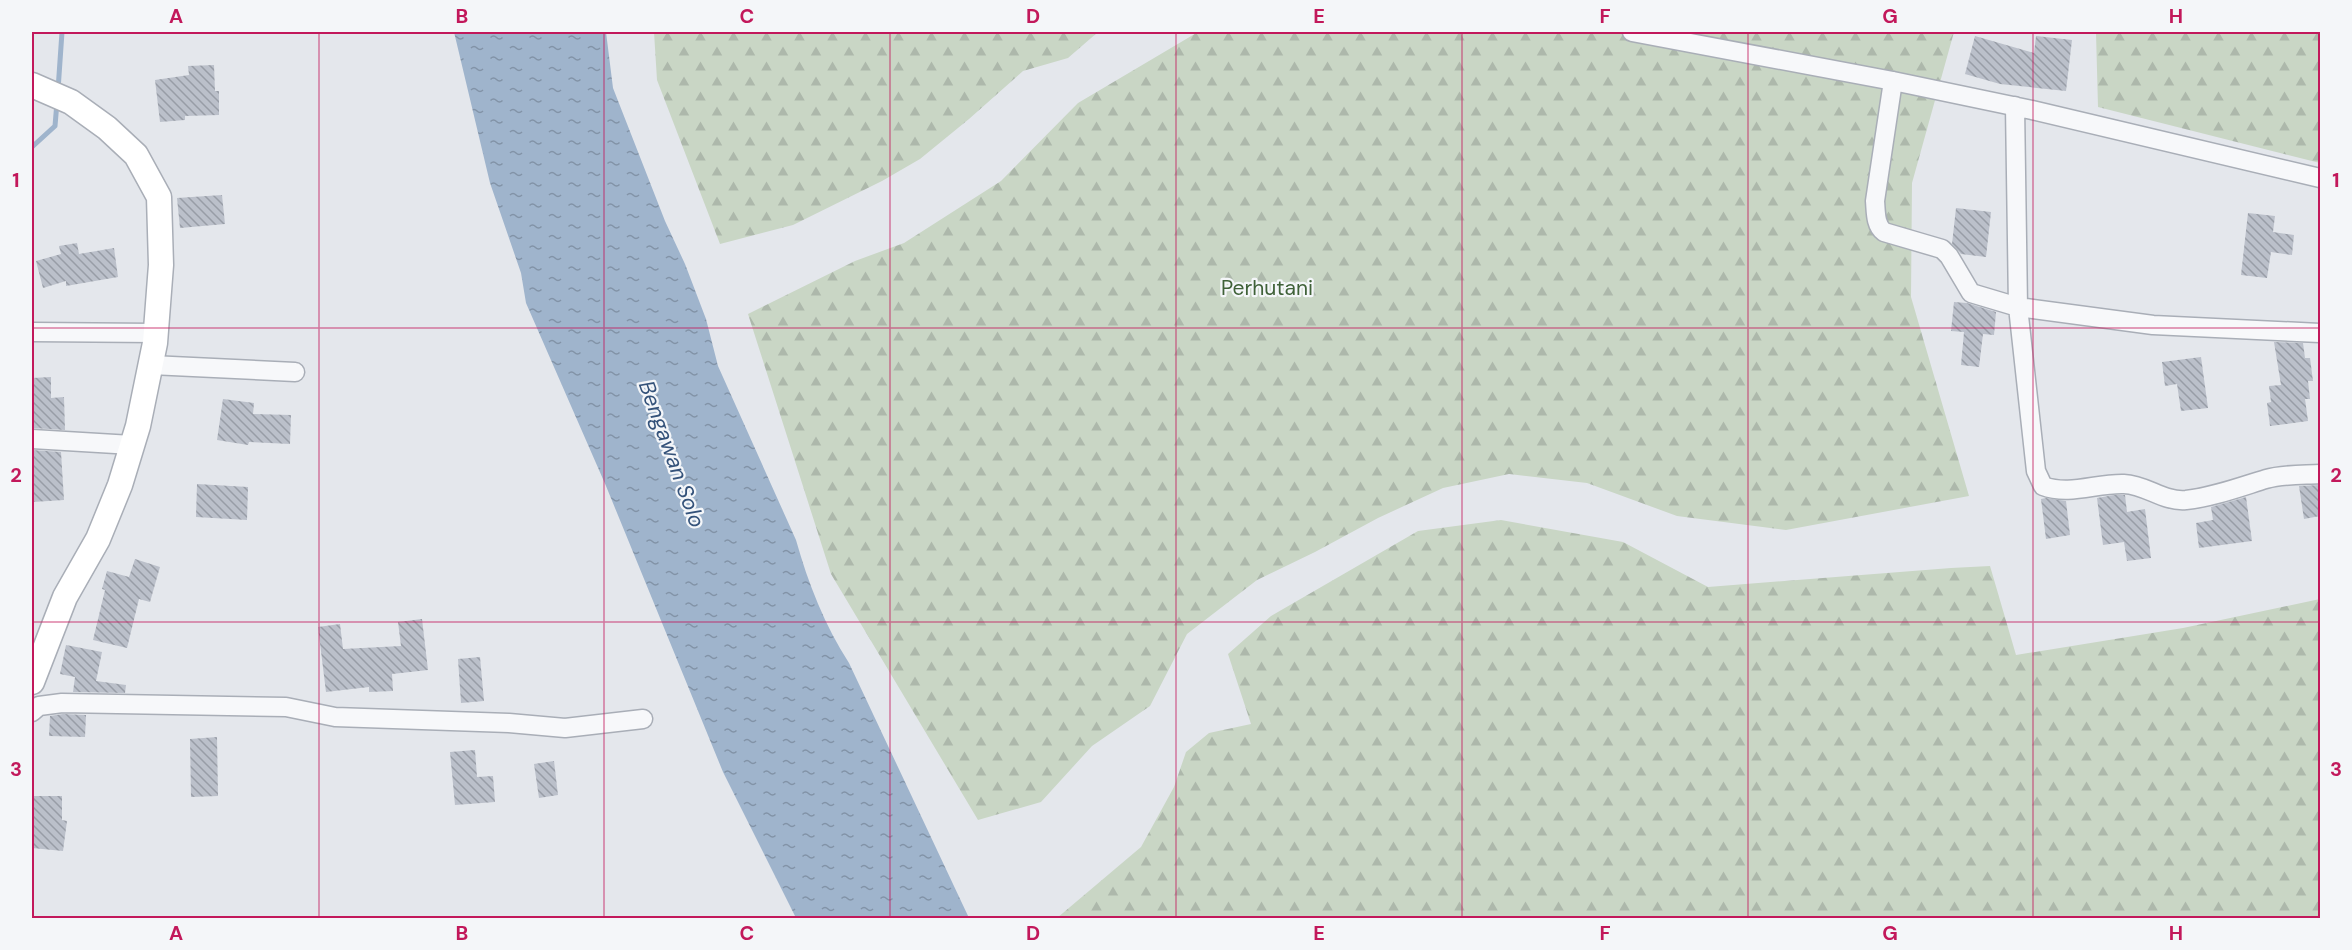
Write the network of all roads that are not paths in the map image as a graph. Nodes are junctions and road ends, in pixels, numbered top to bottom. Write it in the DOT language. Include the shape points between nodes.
graph roads {
  1 [pos="1632,32"];
  2 [pos="1893,81"];
  3 [pos="32,85"];
  4 [pos="2015,106"];
  5 [pos="2320,178"];
  6 [pos="2018,307"];
  7 [pos="32,332"];
  8 [pos="156,333"];
  9 [pos="2320,333"];
  10 [pos="151,365"];
  11 [pos="295,372"];
  12 [pos="32,438"];
  13 [pos="132,445"];
  14 [pos="2320,474"];
  15 [pos="32,682"];
  16 [pos="32,712"];
  17 [pos="643,719"];
  1 -- 2 [label="street"];
  2 -- 4 [label="street"];
  2 -- 6 [label="street" via="1875,201 1880,229 1942,249 1971,293"];
  3 -- 8 [label="street" via="71,102 107,128 136,155 159,197 161,265"];
  4 -- 5 [label="street"];
  4 -- 6 [label="street"];
  6 -- 9 [label="street" via="2153,325"];
  6 -- 14 [label="street" via="2036,471 2043,486 2057,491 2124,484 2165,499 2184,500 2266,479"];
  7 -- 8 [label="street"];
  8 -- 10 [label="street"];
  10 -- 11 [label="street"];
  10 -- 13 [label="street"];
  12 -- 13 [label="street"];
  13 -- 15 [label="street" via="98,539 65,597"];
  16 -- 17 [label="street" via="39,706 62,703 286,706 334,717 566,728"];
}
